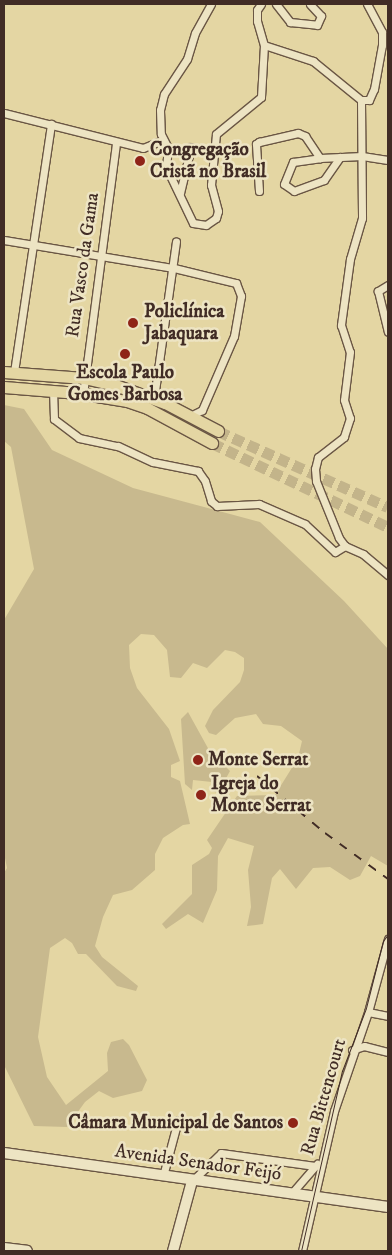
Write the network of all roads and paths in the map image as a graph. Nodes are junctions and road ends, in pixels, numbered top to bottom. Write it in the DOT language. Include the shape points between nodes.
graph roads {
  1 [pos="212,4"];
  2 [pos="261,4"];
  3 [pos="276,4"];
  4 [pos="310,4"];
  5 [pos="367,4"];
  6 [pos="264,45"];
  7 [pos="361,100"];
  8 [pos="4,113"];
  9 [pos="51,124"];
  10 [pos="162,140"];
  11 [pos="116,142"];
  12 [pos="191,147"];
  13 [pos="362,156"];
  14 [pos="340,157"];
  15 [pos="320,158"];
  16 [pos="388,160"];
  17 [pos="259,191"];
  18 [pos="180,193"];
  19 [pos="4,240"];
  20 [pos="176,242"];
  21 [pos="34,245"];
  22 [pos="101,255"];
  23 [pos="174,268"];
  24 [pos="388,284"];
  25 [pos="388,332"];
  26 [pos="9,372"];
  27 [pos="84,378"];
  28 [pos="4,387"];
  29 [pos="53,390"];
  30 [pos="83,394"];
  31 [pos="154,398"];
  32 [pos="190,416"];
  33 [pos="218,431"];
  34 [pos="212,443"];
  35 [pos="345,546"];
  36 [pos="388,574"];
  37 [pos="387,942"];
  38 [pos="368,1012"];
  39 [pos="388,1016"];
  40 [pos="357,1037"];
  41 [pos="364,1046"];
  42 [pos="352,1050"];
  43 [pos="388,1052"];
  44 [pos="178,1120"];
  45 [pos="4,1153"];
  46 [pos="322,1158"];
  47 [pos="314,1166"];
  48 [pos="163,1176"];
  49 [pos="192,1181"];
  50 [pos="291,1194"];
  51 [pos="314,1197"];
  52 [pos="388,1207"];
  53 [pos="4,1248"];
  54 [pos="27,1251"];
  55 [pos="173,1251"];
  56 [pos="302,1251"];
  1 -- 10 [label="street" via="195,33 187,59 164,94 160,110"];
  2 -- 6 [label="street" via="257,10 257,21"];
  3 -- 4 [label="street" via="290,22 317,25 321,16"];
  5 -- 7 [label="street" via="382,32 382,45 374,89 369,100"];
  6 -- 7 [label="street" via="313,61"];
  6 -- 18 [label="street" via="261,97 216,134 210,184 218,212 206,225 193,223"];
  7 -- 13 [label="street"];
  8 -- 9 [label="street"];
  9 -- 11 [label="street"];
  9 -- 21 [label="street"];
  10 -- 11 [label="street" via="143,148"];
  10 -- 18 [label="street" via="168,148 166,167"];
  11 -- 22 [label="street, Rua Vasco da Gama"];
  12 -- 18 [label="street"];
  13 -- 14 [label="street"];
  13 -- 16 [label="street"];
  13 -- 35 [label="street" via="362,218 350,259 341,325 350,352 344,394 349,428 315,462 316,481"];
  14 -- 15 [label="street"];
  14 -- 15 [label="street" via="324,180 294,191 284,184 293,162"];
  15 -- 17 [label="street" via="306,136 298,133 259,142 256,144"];
  19 -- 21 [label="street"];
  20 -- 23 [label="street"];
  21 -- 22 [label="street"];
  21 -- 26 [label="street"];
  22 -- 23 [label="street"];
  22 -- 27 [label="street, Rua Vasco da Gama"];
  23 -- 31 [label="street"];
  23 -- 32 [label="street" via="231,280 239,287 234,336 202,410"];
  24 -- 25 [label="street" via="378,291"];
  26 -- 27 [label="main road"];
  27 -- 30 [label="street, Rua Vasco da Gama"];
  27 -- 31 [label="main road" via="116,384"];
  28 -- 29 [label="main road"];
  29 -- 30 [label="main road"];
  29 -- 35 [label="street" via="51,413 54,420 79,438 118,446 153,462 198,471 205,480 211,501 217,506 259,504 305,524 335,552"];
  30 -- 34 [label="main road" via="148,408"];
  31 -- 32 [label="main road"];
  32 -- 33 [label="main road"];
  35 -- 36 [label="street" via="363,554"];
  37 -- 38 [label="street, Rua Bittencourt"];
  38 -- 39 [label="street"];
  38 -- 40 [label="street, Rua Bittencourt"];
  40 -- 41 [label="street"];
  40 -- 42 [label="street, Rua Bittencourt"];
  41 -- 42 [label="street"];
  41 -- 43 [label="street"];
  42 -- 46 [label="street, Rua Bittencourt"];
  44 -- 48 [label="street"];
  45 -- 48 [label="main road, Avenida Senador Feijó"];
  46 -- 47 [label="street"];
  46 -- 51 [label="street, Rua Bittencourt"];
  47 -- 49 [label="street" via="221,1153"];
  47 -- 50 [label="street"];
  48 -- 49 [label="main road, Avenida Senador Feijó"];
  49 -- 50 [label="main road, Avenida Senador Feijó"];
  49 -- 55 [label="main road"];
  50 -- 51 [label="main road, Avenida Senador Feijó"];
  51 -- 52 [label="main road, Avenida Senador Feijó"];
  51 -- 56 [label="street, Rua Bittencourt"];
  53 -- 54 [label="main road"];
}
